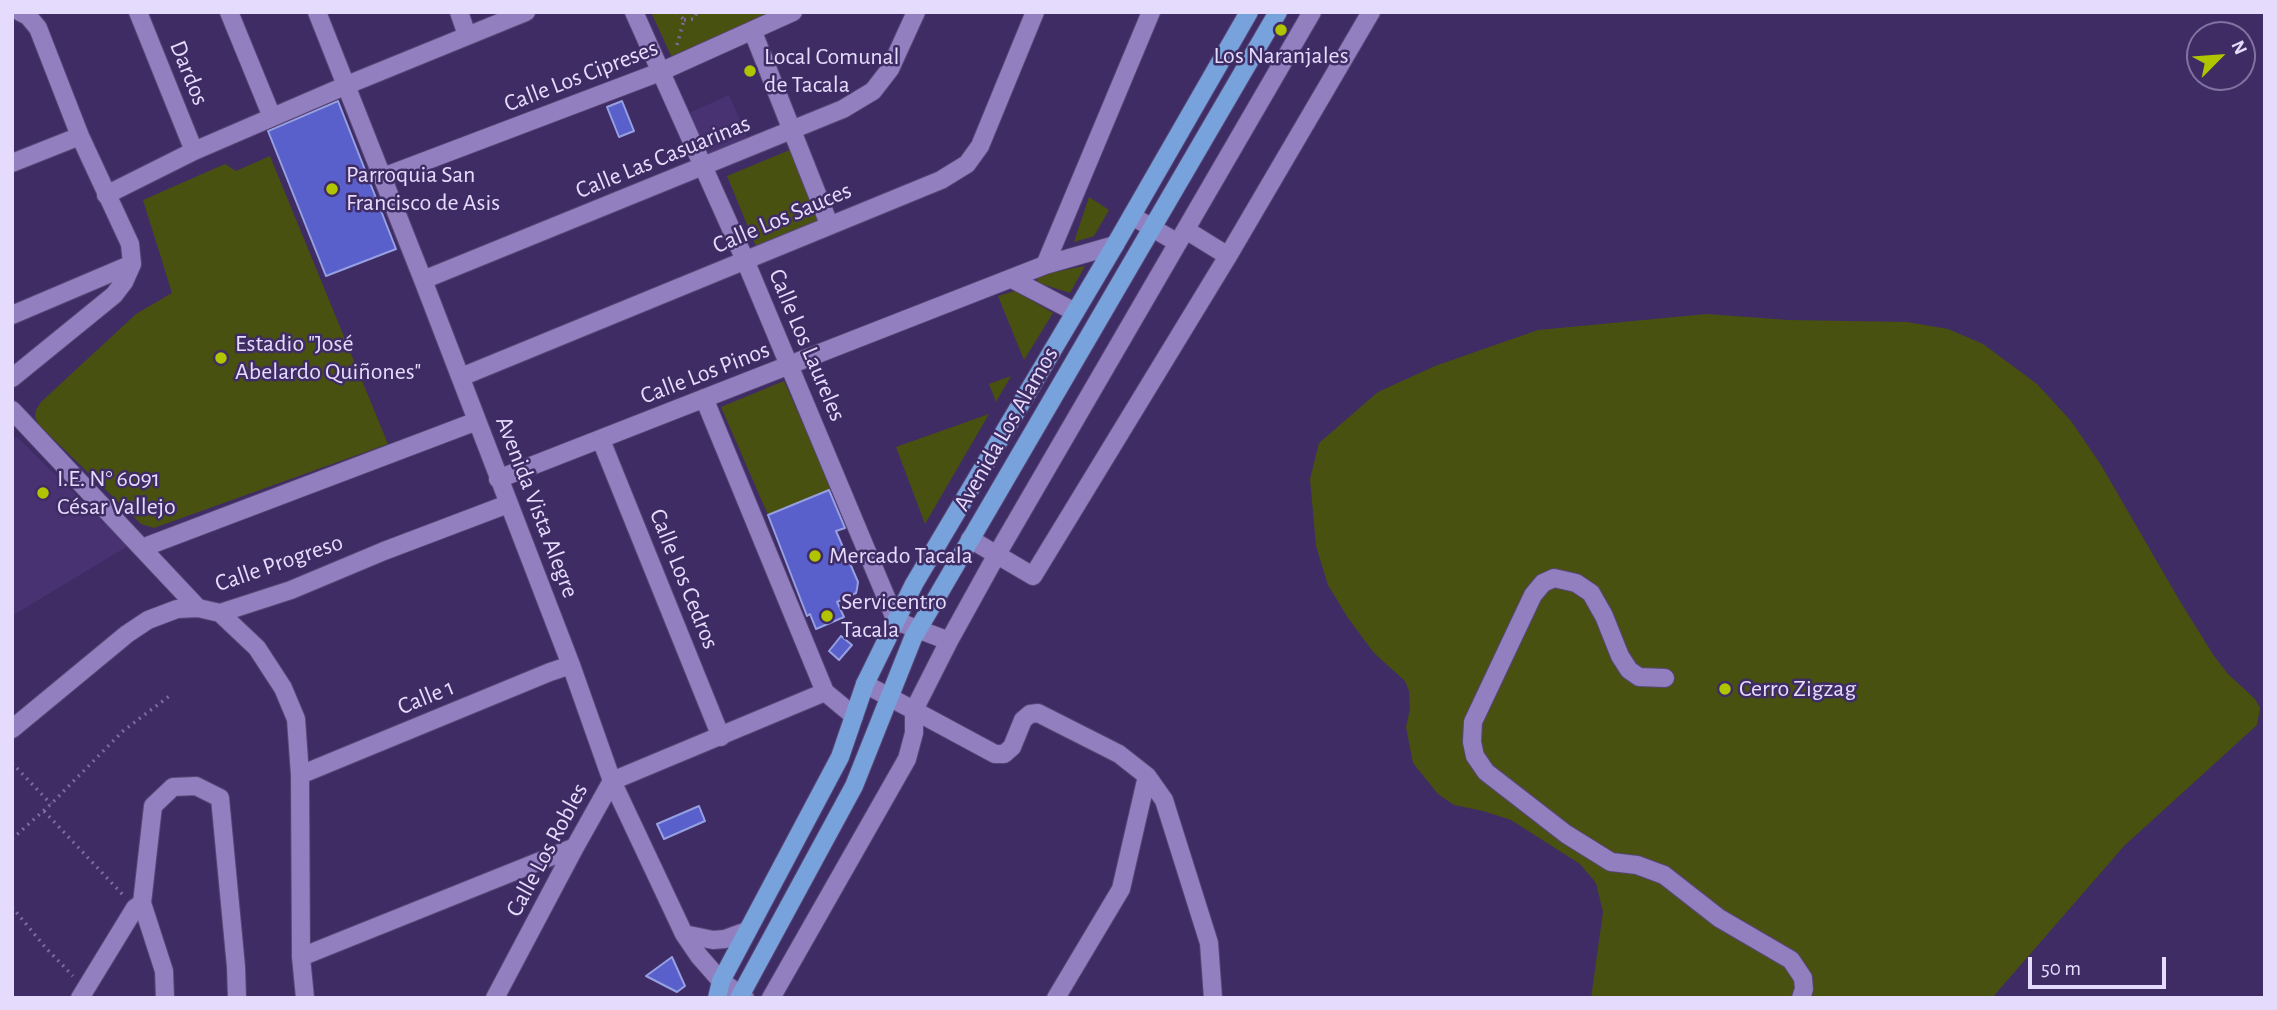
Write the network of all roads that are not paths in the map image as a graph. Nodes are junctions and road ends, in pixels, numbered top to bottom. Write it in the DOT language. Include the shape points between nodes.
graph roads {
  1 [pos="20,12"];
  2 [pos="138,12"];
  3 [pos="229,12"];
  4 [pos="317,12"];
  5 [pos="459,12"];
  6 [pos="526,12"];
  7 [pos="634,12"];
  8 [pos="793,12"];
  9 [pos="916,12"];
  10 [pos="1035,12"];
  11 [pos="1151,12"];
  12 [pos="1249,12"];
  13 [pos="1278,12"];
  14 [pos="1312,12"];
  15 [pos="1371,12"];
  16 [pos="753,32"];
  17 [pos="467,35"];
  18 [pos="660,72"];
  19 [pos="347,85"];
  20 [pos="272,117"];
  21 [pos="792,131"];
  22 [pos="80,136"];
  23 [pos="194,151"];
  24 [pos="12,163"];
  25 [pos="702,168"];
  26 [pos="383,177"];
  27 [pos="106,195"];
  28 [pos="1132,216"];
  29 [pos="829,224"];
  30 [pos="1152,228"];
  31 [pos="1182,236"];
  32 [pos="1115,245"];
  33 [pos="1228,256"];
  34 [pos="745,261"];
  35 [pos="132,264"];
  36 [pos="1045,265"];
  37 [pos="1012,279"];
  38 [pos="424,280"];
  39 [pos="1075,312"];
  40 [pos="12,315"];
  41 [pos="789,367"];
  42 [pos="461,377"];
  43 [pos="12,379"];
  44 [pos="704,398"];
  45 [pos="12,410"];
  46 [pos="477,421"];
  47 [pos="601,440"];
  48 [pos="498,479"];
  49 [pos="508,503"];
  50 [pos="970,539"];
  51 [pos="142,548"];
  52 [pos="996,556"];
  53 [pos="198,608"];
  54 [pos="220,613"];
  55 [pos="896,621"];
  56 [pos="918,629"];
  57 [pos="949,641"];
  58 [pos="571,666"];
  59 [pos="1665,678"];
  60 [pos="864,684"];
  61 [pos="825,692"];
  62 [pos="888,697"];
  63 [pos="914,710"];
  64 [pos="854,716"];
  65 [pos="12,729"];
  66 [pos="722,737"];
  67 [pos="300,775"];
  68 [pos="1147,776"];
  69 [pos="612,781"];
  70 [pos="575,847"];
  71 [pos="139,905"];
  72 [pos="747,931"];
  73 [pos="684,934"];
  74 [pos="301,957"];
  75 [pos="719,989"];
  76 [pos="83,993"];
  77 [pos="742,997"];
  78 [pos="165,998"];
  79 [pos="237,998"];
  80 [pos="305,998"];
  81 [pos="495,998"];
  82 [pos="708,998"];
  83 [pos="771,998"];
  84 [pos="1056,998"];
  85 [pos="1213,998"];
  86 [pos="1801,998"];
  1 -- 22 [label="street" via="38,28"];
  2 -- 23 [label="street, Dardos"];
  3 -- 20 [label="street"];
  4 -- 19 [label="street, Avenida Vista Alegre"];
  5 -- 17 [label="street"];
  6 -- 17 [label="street"];
  7 -- 18 [label="street, Calle Los Laureles"];
  8 -- 16 [label="street, Calle Los Cipreses"];
  9 -- 21 [label="street, Calle Las Casuarinas" via="890,69 873,91"];
  10 -- 29 [label="street, Calle Los Sauces" via="979,146 967,164 941,180"];
  11 -- 36 [label="street"];
  12 -- 28 [label="main road, Avenida Los Alamos"];
  13 -- 30 [label="main road, Avenida Los Alamos"];
  14 -- 31 [label="street"];
  15 -- 33 [label="street"];
  16 -- 18 [label="street, Calle Los Cipreses"];
  16 -- 21 [label="street"];
  17 -- 19 [label="street"];
  18 -- 25 [label="street, Calle Los Laureles"];
  18 -- 26 [label="street, Calle Los Cipreses"];
  19 -- 20 [label="street"];
  19 -- 26 [label="street, Avenida Vista Alegre"];
  20 -- 23 [label="street"];
  21 -- 25 [label="street, Calle Las Casuarinas"];
  21 -- 29 [label="street"];
  22 -- 24 [label="street"];
  22 -- 27 [label="street"];
  23 -- 27 [label="street"];
  25 -- 34 [label="street, Calle Los Laureles"];
  25 -- 38 [label="street, Calle Las Casuarinas"];
  26 -- 38 [label="street, Avenida Vista Alegre"];
  27 -- 35 [label="street" via="130,244"];
  28 -- 30 [label="street"];
  28 -- 32 [label="main road, Avenida Los Alamos"];
  29 -- 34 [label="street, Calle Los Sauces"];
  30 -- 31 [label="street"];
  30 -- 50 [label="main road, Avenida Los Alamos"];
  31 -- 33 [label="street"];
  31 -- 52 [label="street"];
  32 -- 36 [label="street, Calle Los Pinos"];
  32 -- 39 [label="main road, Avenida Los Alamos"];
  33 -- 52 [label="street" via="1033,576"];
  34 -- 41 [label="street, Calle Los Laureles"];
  34 -- 42 [label="street, Calle Los Sauces"];
  35 -- 40 [label="street"];
  35 -- 43 [label="street" via="114,295"];
  36 -- 37 [label="street, Calle Los Pinos"];
  37 -- 39 [label="street"];
  37 -- 41 [label="street, Calle Los Pinos"];
  38 -- 42 [label="street, Avenida Vista Alegre"];
  39 -- 55 [label="main road, Avenida Los Alamos" via="948,524"];
  41 -- 44 [label="street, Calle Los Pinos"];
  41 -- 55 [label="street, Calle Los Laureles"];
  42 -- 46 [label="street, Avenida Vista Alegre"];
  44 -- 47 [label="street, Calle Los Pinos"];
  44 -- 61 [label="street"];
  45 -- 51 [label="street"];
  46 -- 48 [label="street, Avenida Vista Alegre"];
  46 -- 51 [label="street"];
  47 -- 48 [label="street, Calle Los Pinos"];
  47 -- 66 [label="street, Calle Los Cedros"];
  48 -- 49 [label="street, Avenida Vista Alegre"];
  49 -- 54 [label="street, Calle Progreso" via="291,590"];
  49 -- 58 [label="street, Avenida Vista Alegre"];
  50 -- 52 [label="street"];
  50 -- 56 [label="main road, Avenida Los Alamos"];
  51 -- 53 [label="street"];
  52 -- 57 [label="street"];
  53 -- 54 [label="street, Calle Progreso"];
  53 -- 65 [label="street, Calle Progreso" via="177,609 148,620"];
  54 -- 67 [label="street" via="257,648 283,688 296,719"];
  55 -- 56 [label="street"];
  55 -- 60 [label="main road, Avenida Los Alamos"];
  56 -- 57 [label="street"];
  56 -- 62 [label="main road, Avenida Los Alamos"];
  57 -- 63 [label="street"];
  58 -- 67 [label="street, Calle 1"];
  58 -- 69 [label="street, Avenida Vista Alegre"];
  59 -- 86 [label="street" via="1639,677 1629,670 1591,593 1576,583 1553,578 1533,595 1473,722 1475,756 1486,772 1566,834 1611,862 1664,875 1719,918 1791,960 1803,978"];
  60 -- 62 [label="street"];
  60 -- 64 [label="main road, Avenida Los Alamos"];
  61 -- 64 [label="street"];
  61 -- 66 [label="street, Calle Los Robles"];
  62 -- 63 [label="street"];
  62 -- 77 [label="main road, Avenida Los Alamos" via="854,786"];
  63 -- 68 [label="street" via="995,754 1012,747 1023,720 1038,713 1119,754"];
  63 -- 83 [label="street" via="907,758"];
  64 -- 72 [label="main road, Avenida Los Alamos" via="840,757"];
  66 -- 69 [label="street, Calle Los Robles"];
  67 -- 74 [label="street"];
  68 -- 84 [label="street" via="1121,889"];
  68 -- 85 [label="street" via="1164,800 1209,943"];
  69 -- 70 [label="street, Calle Los Robles"];
  69 -- 73 [label="street, Avenida Vista Alegre"];
  70 -- 74 [label="street"];
  70 -- 81 [label="street, Calle Los Robles"];
  71 -- 76 [label="street"];
  71 -- 78 [label="street" via="164,971"];
  71 -- 79 [label="street" via="153,806 173,787 196,786 220,798"];
  72 -- 73 [label="street" via="713,940"];
  72 -- 75 [label="main road, Avenida Los Alamos"];
  73 -- 75 [label="street, Avenida Vista Alegre"];
  74 -- 80 [label="street"];
  75 -- 77 [label="street, Avenida Vista Alegre"];
  75 -- 82 [label="street"];
}
